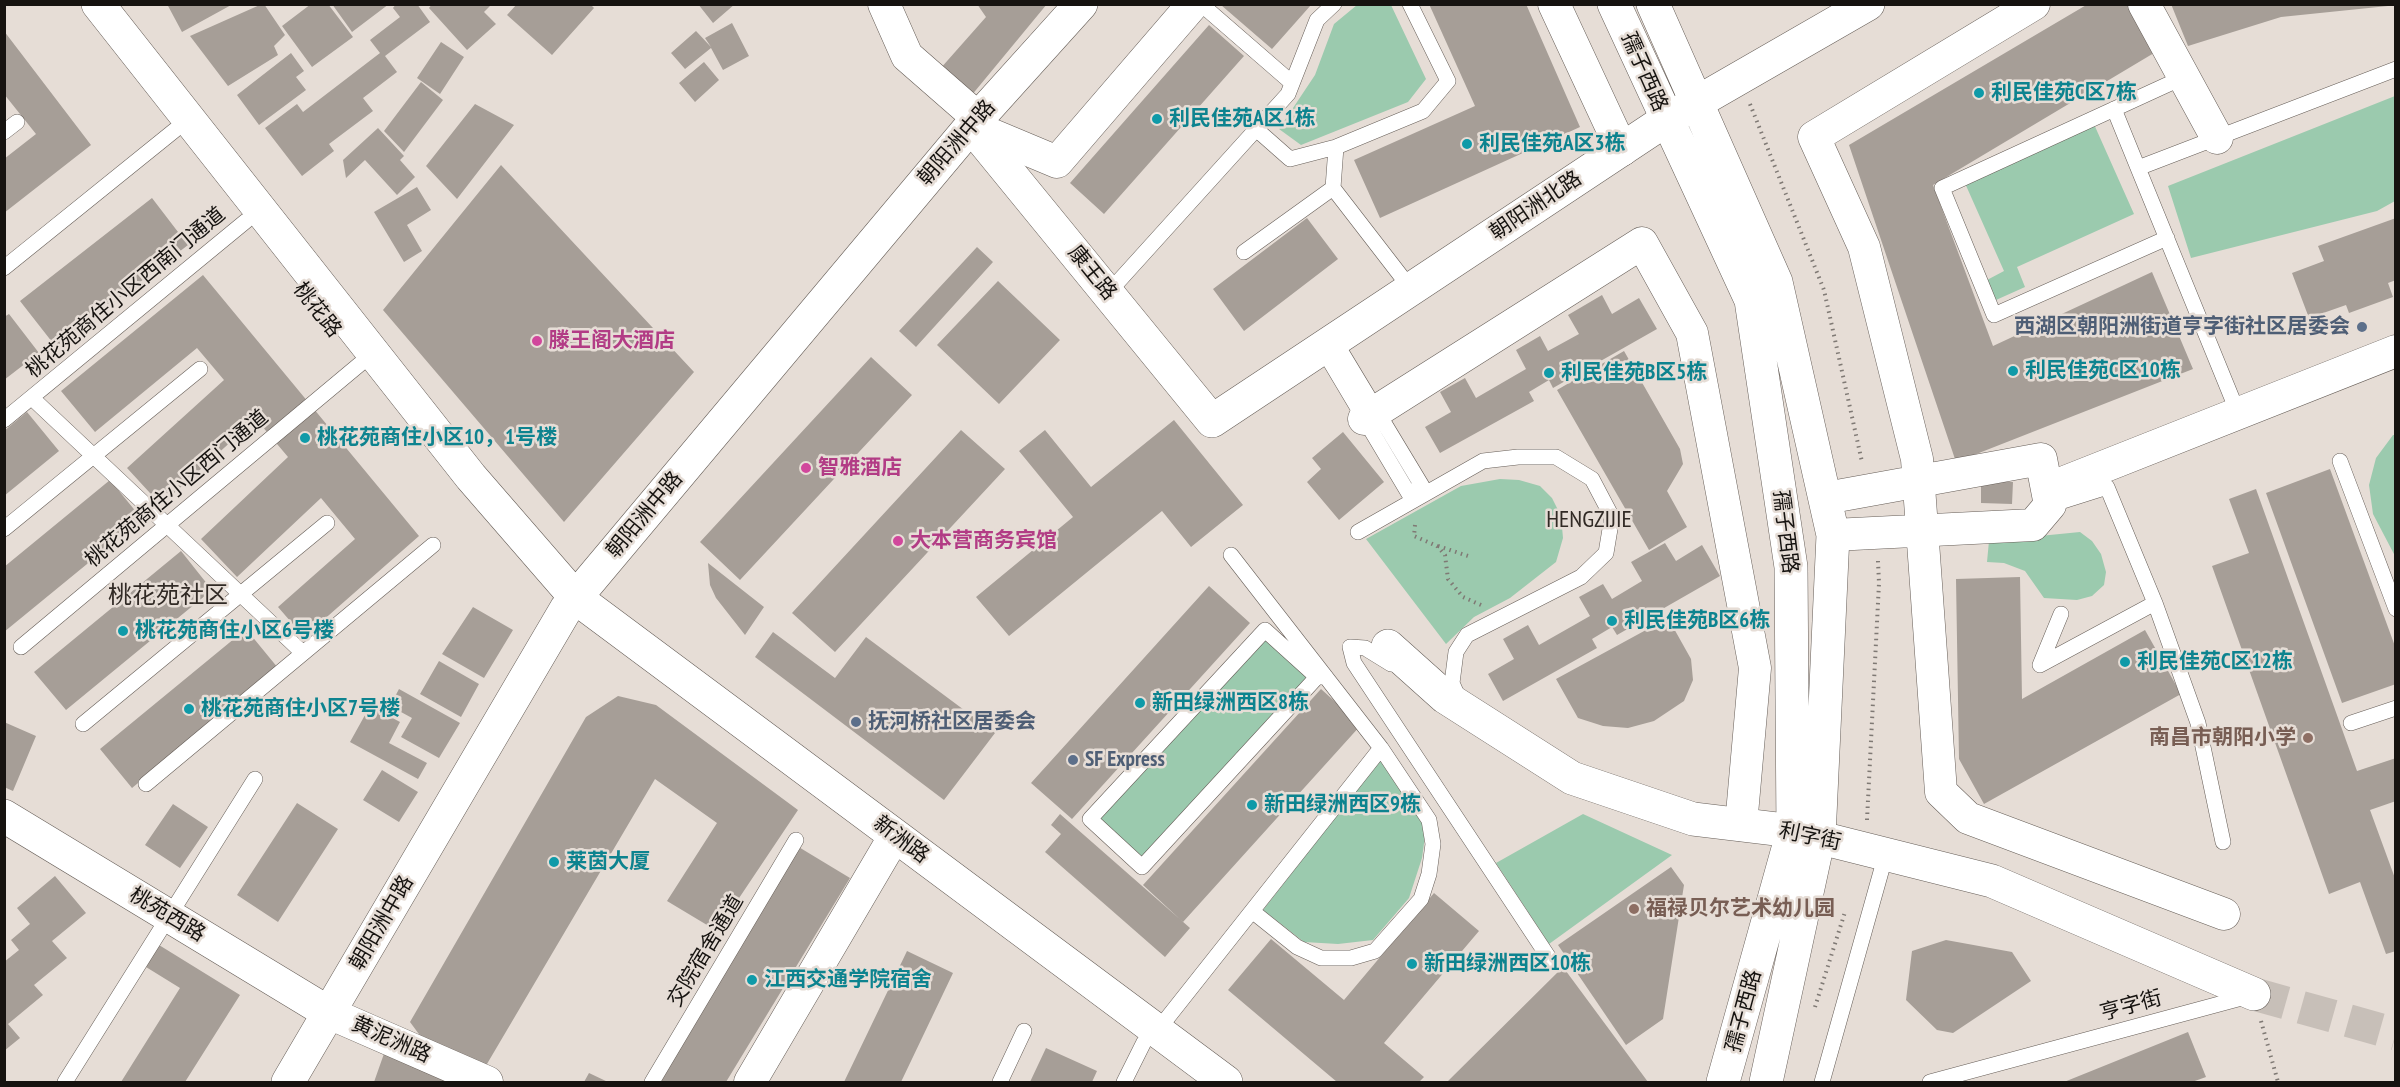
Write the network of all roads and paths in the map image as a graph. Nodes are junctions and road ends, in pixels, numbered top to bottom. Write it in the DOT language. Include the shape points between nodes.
graph roads {
  1 [pos="75,4"];
  2 [pos="98,4"];
  3 [pos="884,4"];
  4 [pos="1081,4"];
  5 [pos="1193,4"];
  6 [pos="1201,4"];
  7 [pos="1334,4"];
  8 [pos="1410,4"];
  9 [pos="1554,4"];
  10 [pos="1614,4"];
  11 [pos="1653,4"];
  12 [pos="1868,4"];
  13 [pos="2034,4"];
  14 [pos="2144,4"];
  15 [pos="2396,69"];
  16 [pos="2184,76"];
  17 [pos="1292,83"];
  18 [pos="1696,103"];
  19 [pos="2114,109"];
  20 [pos="1666,120"];
  21 [pos="975,122"];
  22 [pos="1256,129"];
  23 [pos="175,130"];
  24 [pos="2217,138"];
  25 [pos="1336,147"];
  26 [pos="1622,150"];
  27 [pos="2138,168"];
  28 [pos="1333,188"];
  29 [pos="246,221"];
  30 [pos="2167,238"];
  31 [pos="1244,252"];
  32 [pos="4,268"];
  33 [pos="1411,289"];
  34 [pos="1108,292"];
  35 [pos="1328,344"];
  36 [pos="2396,351"];
  37 [pos="360,364"];
  38 [pos="200,369"];
  39 [pos="32,398"];
  40 [pos="2238,414"];
  41 [pos="1370,415"];
  42 [pos="4,420"];
  43 [pos="1212,421"];
  44 [pos="94,456"];
  45 [pos="2340,461"];
  46 [pos="1919,481"];
  47 [pos="1418,493"];
  48 [pos="2048,497"];
  49 [pos="1826,498"];
  50 [pos="327,523"];
  51 [pos="167,525"];
  52 [pos="4,529"];
  53 [pos="1922,530"];
  54 [pos="1358,532"];
  55 [pos="1833,535"];
  56 [pos="433,545"];
  57 [pos="1437,546"];
  58 [pos="1232,555"];
  59 [pos="1471,557"];
  60 [pos="241,594"];
  61 [pos="571,603"];
  62 [pos="2155,603"];
  63 [pos="2396,609"];
  64 [pos="2061,614"];
  65 [pos="1503,616"];
  66 [pos="1388,646"];
  67 [pos="21,647"];
  68 [pos="303,653"];
  69 [pos="1322,677"];
  70 [pos="1454,702"];
  71 [pos="2396,708"];
  72 [pos="2350,723"];
  73 [pos="83,724"];
  74 [pos="1381,748"];
  75 [pos="255,779"];
  76 [pos="146,784"];
  77 [pos="4,816"];
  78 [pos="1741,825"];
  79 [pos="1806,834"];
  80 [pos="796,840"];
  81 [pos="2223,842"];
  82 [pos="887,849"];
  83 [pos="1886,854"];
  84 [pos="1252,911"];
  85 [pos="2224,914"];
  86 [pos="170,916"];
  87 [pos="1551,961"];
  88 [pos="2254,994"];
  89 [pos="329,1013"];
  90 [pos="1024,1031"];
  91 [pos="1150,1037"];
  92 [pos="65,1083"];
  93 [pos="288,1083"];
  94 [pos="487,1083"];
  95 [pos="652,1083"];
  96 [pos="750,1083"];
  97 [pos="1000,1083"];
  98 [pos="1124,1083"];
  99 [pos="1198,1083"];
  100 [pos="1226,1083"];
  101 [pos="1723,1083"];
  102 [pos="1766,1083"];
  103 [pos="1822,1083"];
  104 [pos="1930,1083"];
  105 [pos="2278,1083"];
  1 -- 23 [label="main road, 桃花路"];
  2 -- 61 [label="main road, 桃花路"];
  3 -- 21 [label="street, 康王路" via="907,56"];
  4 -- 21 [label="main road, 朝阳洲中路"];
  5 -- 21 [label="street" via="1057,162"];
  6 -- 17 [label="lane"];
  7 -- 17 [label="lane" via="1317,20"];
  8 -- 25 [label="lane" via="1448,81 1423,111"];
  9 -- 26 [label="street"];
  10 -- 20 [label="main road, 孺子西路"];
  11 -- 18 [label="main road, 孺子西路"];
  12 -- 18 [label="main road, 朝阳洲北路"];
  13 -- 46 [label="street" via="1814,137 1864,247 1917,459"];
  14 -- 16 [label="street"];
  15 -- 24 [label="lane"];
  16 -- 19 [label="lane"];
  16 -- 24 [label="street"];
  17 -- 22 [label="lane" via="1288,94"];
  18 -- 20 [label="main road, 朝阳洲北路"];
  18 -- 49 [label="main road, 孺子西路" via="1776,282"];
  19 -- 27 [label="lane"];
  19 -- 30 [label="lane" via="1942,188 1994,315"];
  20 -- 26 [label="main road, 朝阳洲北路"];
  20 -- 79 [label="main road, 孺子西路" via="1751,300 1791,567"];
  21 -- 34 [label="main road, 康王路"];
  21 -- 61 [label="main road, 朝阳洲中路"];
  22 -- 25 [label="lane" via="1290,159"];
  22 -- 34 [label="lane"];
  23 -- 29 [label="main road, 桃花路"];
  23 -- 32 [label="lane"];
  24 -- 27 [label="lane"];
  25 -- 28 [label="lane"];
  26 -- 33 [label="main road, 朝阳洲北路"];
  27 -- 30 [label="lane"];
  28 -- 31 [label="lane"];
  28 -- 33 [label="lane"];
  29 -- 37 [label="main road, 桃花路"];
  29 -- 39 [label="lane, 桃花苑商住小区西南门通道"];
  30 -- 40 [label="lane"];
  33 -- 35 [label="main road, 朝阳洲北路"];
  34 -- 43 [label="main road, 康王路"];
  35 -- 41 [label="lane"];
  35 -- 43 [label="main road, 朝阳洲北路"];
  36 -- 40 [label="street"];
  37 -- 51 [label="lane, 桃花苑商住小区西门通道"];
  37 -- 61 [label="main road, 桃花路" via="479,516"];
  38 -- 44 [label="lane"];
  39 -- 42 [label="lane, 桃花苑商住小区西南门通道"];
  39 -- 44 [label="lane"];
  40 -- 48 [label="street"];
  41 -- 47 [label="lane" via="1409,494"];
  41 -- 78 [label="street" via="1642,243 1692,333 1755,668"];
  44 -- 51 [label="lane"];
  44 -- 52 [label="lane"];
  45 -- 63 [label="lane"];
  46 -- 48 [label="street" via="2041,459"];
  46 -- 49 [label="street"];
  46 -- 53 [label="street"];
  47 -- 54 [label="lane"];
  47 -- 57 [label="path" via="1414,536"];
  47 -- 65 [label="lane" via="1483,461 1518,457 1556,456 1592,479 1612,517 1606,553 1581,577"];
  48 -- 53 [label="street" via="2033,525"];
  48 -- 62 [label="lane" via="2107,487"];
  49 -- 55 [label="main road, 孺子西路"];
  50 -- 60 [label="lane"];
  51 -- 60 [label="lane"];
  51 -- 67 [label="lane, 桃花苑商住小区西门通道"];
  53 -- 55 [label="street"];
  53 -- 85 [label="street" via="1941,792 1968,818"];
  55 -- 79 [label="main road, 孺子西路"];
  56 -- 68 [label="lane"];
  57 -- 59 [label="path"];
  57 -- 65 [label="path" via="1445,555 1449,579 1463,597"];
  58 -- 69 [label="lane"];
  60 -- 68 [label="lane"];
  60 -- 73 [label="lane"];
  61 -- 82 [label="main road, 新洲路"];
  61 -- 89 [label="main road, 朝阳洲中路"];
  61 -- 91 [label="main road, 新洲路"];
  62 -- 64 [label="lane" via="2040,665"];
  62 -- 81 [label="lane" via="2198,723"];
  65 -- 70 [label="lane" via="1467,635 1456,652"];
  66 -- 70 [label="main road, 利字街"];
  68 -- 76 [label="lane"];
  69 -- 69 [label="lane" via="1265,630 1090,819 1142,867"];
  69 -- 74 [label="lane"];
  70 -- 78 [label="main road, 利字街" via="1572,778 1693,819"];
  70 -- 87 [label="lane" via="1365,648 1350,647 1354,663"];
  71 -- 72 [label="lane"];
  74 -- 84 [label="lane"];
  74 -- 84 [label="lane" via="1429,820 1434,844 1421,899 1375,951 1351,958 1322,958 1297,947"];
  75 -- 86 [label="lane"];
  77 -- 86 [label="main road, 桃苑西路"];
  78 -- 79 [label="main road, 利字街"];
  79 -- 83 [label="main road, 利字街"];
  79 -- 101 [label="main road, 孺子西路"];
  79 -- 102 [label="main road, 孺子西路"];
  80 -- 95 [label="lane, 交院宿舍通道"];
  82 -- 91 [label="main road, 新洲路"];
  82 -- 96 [label="street"];
  83 -- 88 [label="main road, 利字街" via="1992,881"];
  83 -- 103 [label="lane"];
  84 -- 91 [label="lane"];
  86 -- 89 [label="main road, 桃苑西路"];
  86 -- 92 [label="lane"];
  88 -- 104 [label="lane, 亨字街"];
  88 -- 105 [label="path"];
  89 -- 93 [label="main road, 朝阳洲中路"];
  89 -- 94 [label="street, 黄泥洲路"];
  90 -- 97 [label="lane"];
  91 -- 98 [label="lane"];
  91 -- 99 [label="main road, 新洲路"];
  91 -- 100 [label="main road, 新洲路"];
}
